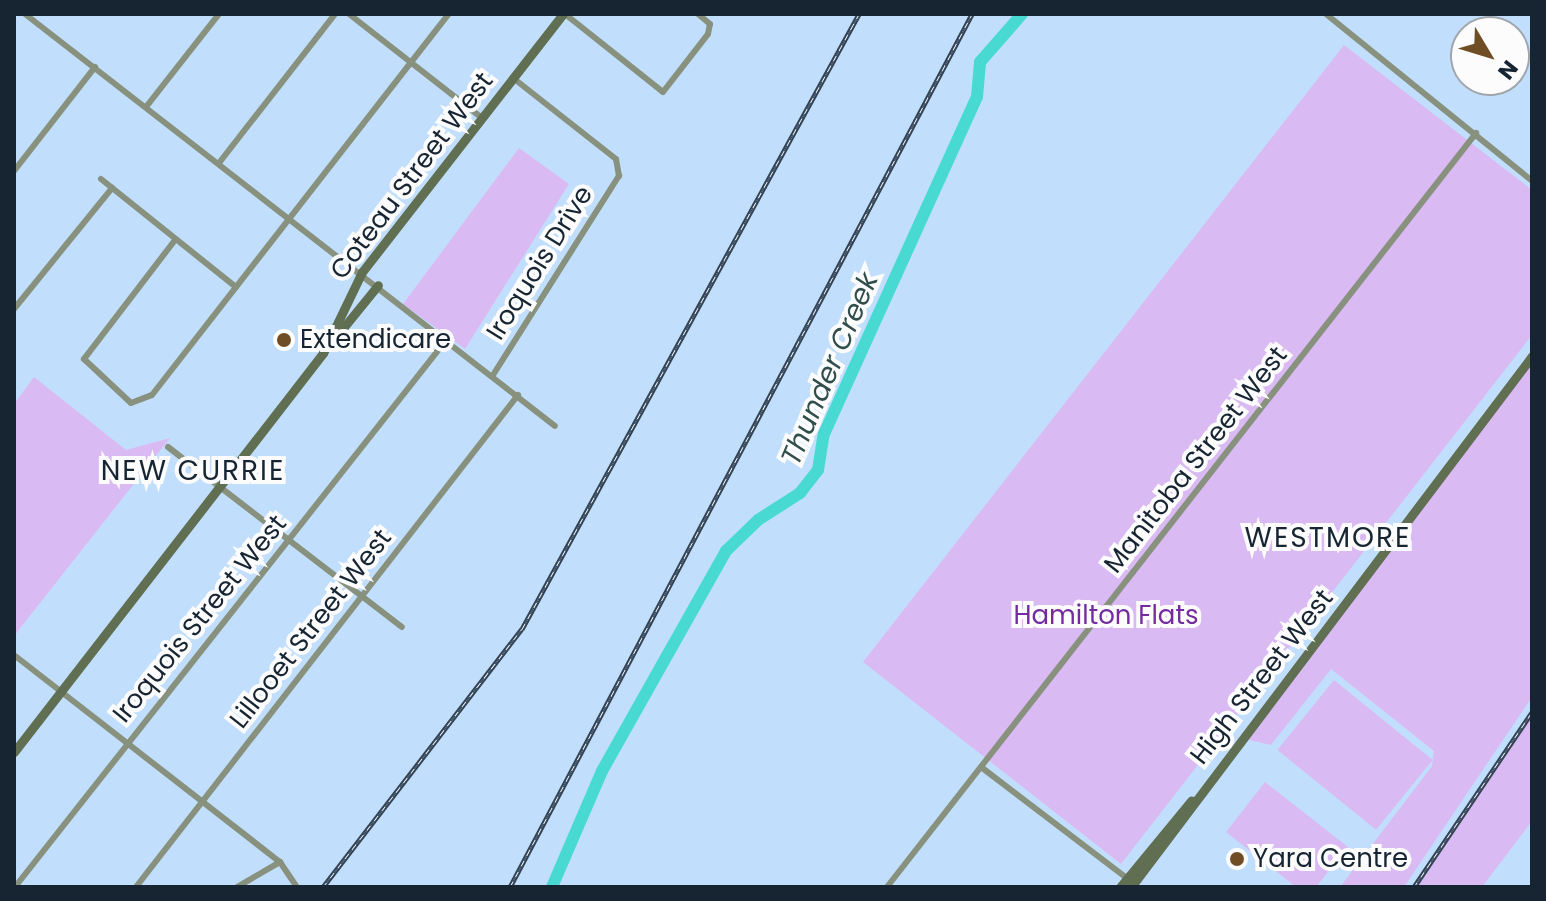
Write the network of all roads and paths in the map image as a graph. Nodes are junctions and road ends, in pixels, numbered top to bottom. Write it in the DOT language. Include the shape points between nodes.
graph roads {
  1 [pos="25,14"];
  2 [pos="219,14"];
  3 [pos="335,14"];
  4 [pos="349,14"];
  5 [pos="449,14"];
  6 [pos="564,14"];
  7 [pos="698,14"];
  8 [pos="1326,14"];
  9 [pos="411,63"];
  10 [pos="95,67"];
  11 [pos="513,78"];
  12 [pos="146,107"];
  13 [pos="482,118"];
  14 [pos="1476,133"];
  15 [pos="219,163"];
  16 [pos="14,171"];
  17 [pos="101,179"];
  18 [pos="1532,181"];
  19 [pos="112,188"];
  20 [pos="291,218"];
  21 [pos="175,240"];
  22 [pos="362,272"];
  23 [pos="378,285"];
  24 [pos="236,287"];
  25 [pos="14,309"];
  26 [pos="447,339"];
  27 [pos="323,353"];
  28 [pos="1532,356"];
  29 [pos="493,375"];
  30 [pos="518,395"];
  31 [pos="555,426"];
  32 [pos="168,447"];
  33 [pos="219,486"];
  34 [pos="289,540"];
  35 [pos="362,596"];
  36 [pos="402,627"];
  37 [pos="14,655"];
  38 [pos="60,693"];
  39 [pos="125,745"];
  40 [pos="14,752"];
  41 [pos="981,767"];
  42 [pos="201,803"];
  43 [pos="280,862"];
  44 [pos="1128,884"];
  45 [pos="15,887"];
  46 [pos="136,887"];
  47 [pos="237,887"];
  48 [pos="297,887"];
  49 [pos="887,887"];
  1 -- 10 [label="street"];
  2 -- 12 [label="street"];
  3 -- 15 [label="street"];
  4 -- 9 [label="street"];
  5 -- 9 [label="street"];
  6 -- 7 [label="street" via="663,92 708,34 710,24"];
  6 -- 11 [label="street, Coteau Street West"];
  8 -- 14 [label="street"];
  9 -- 13 [label="street"];
  9 -- 20 [label="street"];
  10 -- 12 [label="street"];
  10 -- 16 [label="street"];
  11 -- 13 [label="street, Coteau Street West"];
  11 -- 29 [label="street, Iroquois Drive" via="616,159 619,176"];
  12 -- 15 [label="street"];
  13 -- 22 [label="street, Coteau Street West"];
  14 -- 18 [label="street"];
  14 -- 41 [label="street, Manitoba Street West"];
  15 -- 20 [label="street"];
  17 -- 19 [label="street"];
  19 -- 21 [label="street"];
  19 -- 25 [label="street"];
  20 -- 22 [label="street"];
  20 -- 24 [label="street"];
  21 -- 24 [label="street"];
  21 -- 24 [label="street" via="84,359 131,403 152,395"];
  22 -- 23 [label="street"];
  22 -- 27 [label="street, Coteau Street West"];
  23 -- 26 [label="street"];
  23 -- 27 [label="street"];
  26 -- 29 [label="street"];
  26 -- 34 [label="street, Iroquois Street West"];
  27 -- 33 [label="street, Coteau Street West"];
  28 -- 44 [label="street, High Street West" via="1465,451"];
  29 -- 30 [label="street"];
  30 -- 31 [label="street"];
  30 -- 35 [label="street, Lillooet Street West"];
  32 -- 33 [label="street"];
  33 -- 34 [label="street"];
  33 -- 38 [label="street, Coteau Street West"];
  34 -- 35 [label="street"];
  34 -- 39 [label="street, Iroquois Street West"];
  35 -- 36 [label="street"];
  35 -- 42 [label="street, Lillooet Street West"];
  37 -- 38 [label="street"];
  38 -- 39 [label="street"];
  38 -- 40 [label="street, Coteau Street West"];
  39 -- 42 [label="street"];
  39 -- 45 [label="street, Iroquois Street West"];
  41 -- 44 [label="street"];
  41 -- 49 [label="street, Manitoba Street West"];
  42 -- 43 [label="street"];
  42 -- 46 [label="street, Lillooet Street West"];
  43 -- 47 [label="street"];
  43 -- 48 [label="street"];
}
